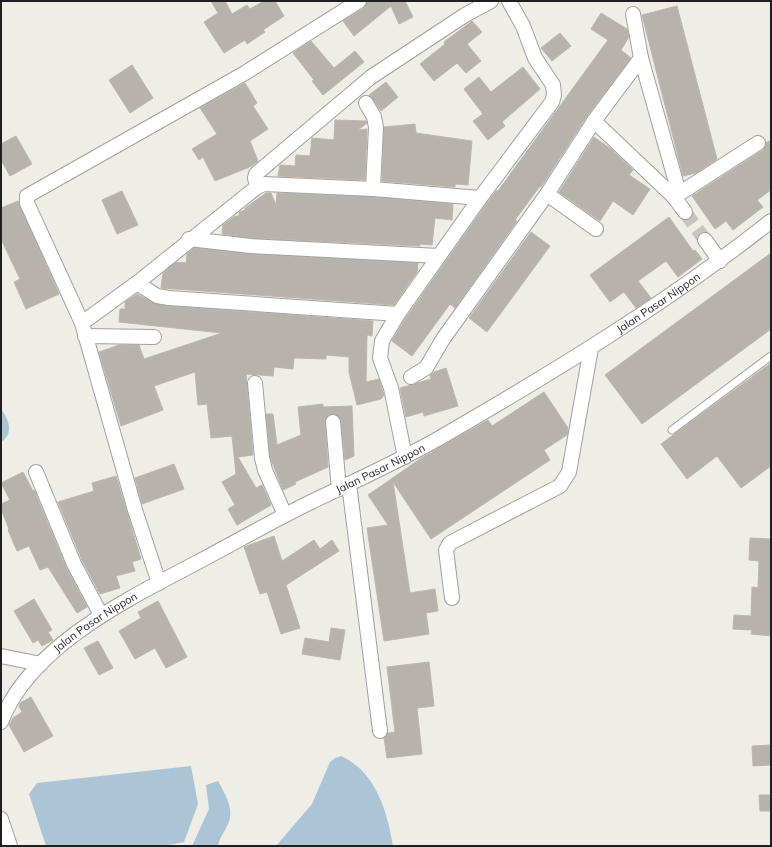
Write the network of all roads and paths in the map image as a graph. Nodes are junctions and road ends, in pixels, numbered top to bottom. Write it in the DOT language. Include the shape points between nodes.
graph roads {
  1 [pos="359,1"];
  2 [pos="491,1"];
  3 [pos="509,1"];
  4 [pos="633,14"];
  5 [pos="641,58"];
  6 [pos="366,103"];
  7 [pos="594,121"];
  8 [pos="758,143"];
  9 [pos="256,187"];
  10 [pos="372,188"];
  11 [pos="547,194"];
  12 [pos="677,195"];
  13 [pos="480,198"];
  14 [pos="685,212"];
  15 [pos="771,221"];
  16 [pos="596,229"];
  17 [pos="190,239"];
  18 [pos="705,240"];
  19 [pos="439,256"];
  20 [pos="720,261"];
  21 [pos="137,282"];
  22 [pos="398,314"];
  23 [pos="83,330"];
  24 [pos="154,337"];
  25 [pos="591,348"];
  26 [pos="771,356"];
  27 [pos="411,377"];
  28 [pos="255,383"];
  29 [pos="333,422"];
  30 [pos="672,430"];
  31 [pos="405,457"];
  32 [pos="36,472"];
  33 [pos="344,487"];
  34 [pos="285,515"];
  35 [pos="158,583"];
  36 [pos="452,598"];
  37 [pos="101,615"];
  38 [pos="1,656"];
  39 [pos="41,664"];
  40 [pos="1,722"];
  41 [pos="380,731"];
  42 [pos="1,819"];
  43 [pos="10,846"];
  1 -- 23 [label="street" via="245,73 28,196 27,203"];
  2 -- 9 [label="street" via="466,14 371,77 256,174"];
  3 -- 13 [label="street" via="535,58 553,85 554,95 552,102"];
  4 -- 5 [label="street"];
  5 -- 7 [label="street"];
  5 -- 12 [label="street"];
  6 -- 10 [label="street" via="376,127"];
  7 -- 11 [label="street"];
  7 -- 12 [label="street"];
  8 -- 12 [label="street"];
  9 -- 10 [label="street" via="270,183"];
  9 -- 17 [label="street"];
  10 -- 13 [label="street"];
  11 -- 16 [label="street"];
  11 -- 27 [label="street" via="443,339 426,368"];
  12 -- 14 [label="street"];
  13 -- 19 [label="street"];
  15 -- 20 [label="street, Jalan Pasar Nippon"];
  17 -- 19 [label="street" via="251,246"];
  17 -- 21 [label="street"];
  18 -- 20 [label="street"];
  19 -- 22 [label="street"];
  20 -- 25 [label="street, Jalan Pasar Nippon"];
  21 -- 22 [label="street" via="157,296 168,298"];
  21 -- 23 [label="street"];
  22 -- 31 [label="street" via="382,341 379,352 391,388"];
  23 -- 24 [label="street"];
  23 -- 35 [label="street"];
  25 -- 31 [label="street, Jalan Pasar Nippon"];
  25 -- 36 [label="street" via="566,480 560,486 450,544 446,550"];
  26 -- 30 [label="lane"];
  28 -- 34 [label="street" via="262,458"];
  29 -- 33 [label="street"];
  31 -- 33 [label="street, Jalan Pasar Nippon"];
  32 -- 37 [label="street" via="74,564"];
  33 -- 34 [label="street, Jalan Pasar Nippon"];
  33 -- 41 [label="street"];
  34 -- 35 [label="street, Jalan Pasar Nippon"];
  35 -- 37 [label="street, Jalan Pasar Nippon"];
  37 -- 39 [label="street, Jalan Pasar Nippon"];
  38 -- 39 [label="street"];
  39 -- 40 [label="street, Jalan Pasar Nippon" via="20,688"];
  42 -- 43 [label="street"];
}
